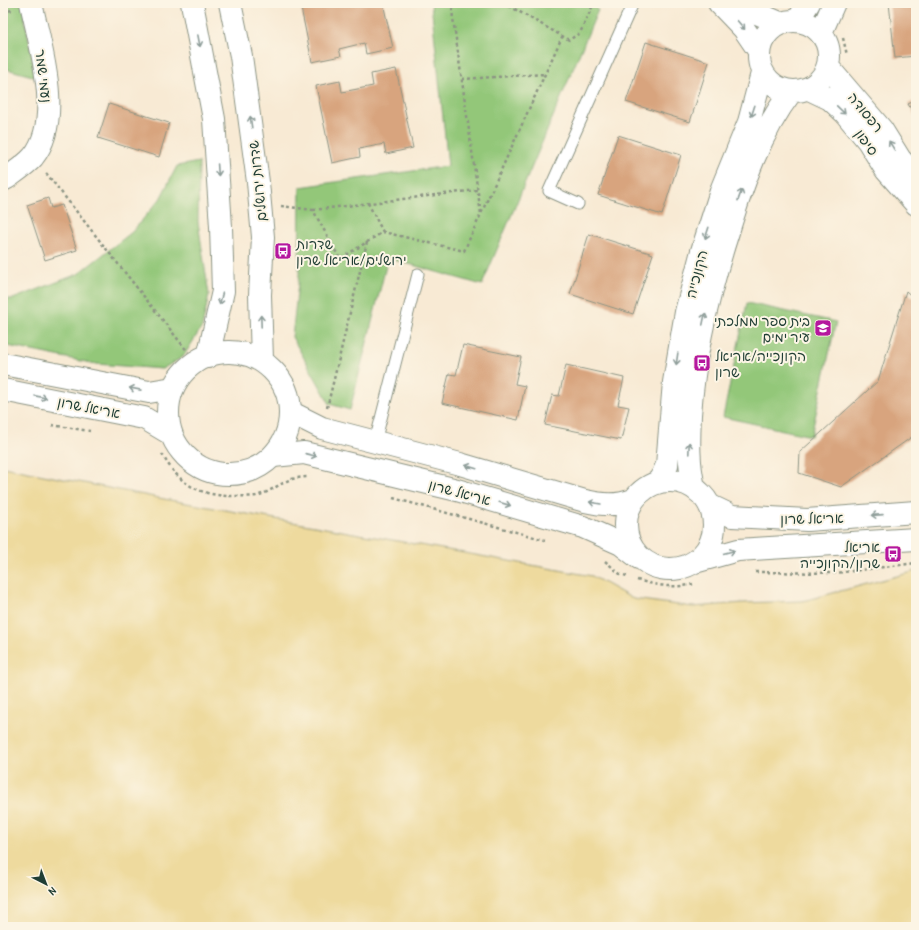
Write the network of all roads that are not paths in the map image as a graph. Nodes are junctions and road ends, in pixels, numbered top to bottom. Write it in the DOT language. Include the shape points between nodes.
graph roads {
  1 [pos="31,3"];
  2 [pos="192,3"];
  3 [pos="230,3"];
  4 [pos="633,3"];
  5 [pos="720,3"];
  6 [pos="745,3"];
  7 [pos="834,3"];
  8 [pos="795,16"];
  9 [pos="821,32"];
  10 [pos="759,50"];
  11 [pos="828,67"];
  12 [pos="762,73"];
  13 [pos="800,90"];
  14 [pos="916,177"];
  15 [pos="3,180"];
  16 [pos="578,204"];
  17 [pos="916,204"];
  18 [pos="418,274"];
  19 [pos="202,360"];
  20 [pos="262,360"];
  21 [pos="3,364"];
  22 [pos="173,388"];
  23 [pos="3,390"];
  24 [pos="292,413"];
  25 [pos="375,442"];
  26 [pos="166,443"];
  27 [pos="273,456"];
  28 [pos="658,482"];
  29 [pos="694,487"];
  30 [pos="633,500"];
  31 [pos="711,506"];
  32 [pos="916,512"];
  33 [pos="916,539"];
  34 [pos="639,558"];
  35 [pos="692,564"];
  1 -- 15 [label="street, נעמי שמר" via="49,101 46,133 33,157"];
  2 -- 19 [label="street, one-way" via="214,119 224,291"];
  20 -- 3 [label="street, שדרות ירושלים, one-way" via="260,295 263,237 260,203 252,127"];
  4 -- 16 [label="lane" via="549,192"];
  5 -- 10 [label="street, one-way"];
  6 -- 8 [label="street" via="759,14"];
  7 -- 9 [label="street"];
  8 -- 9 [label="street"];
  8 -- 10 [label="street" via="765,35"];
  9 -- 11 [label="street" via="829,49"];
  10 -- 12 [label="street"];
  11 -- 13 [label="street" via="821,79"];
  14 -- 11 [label="street, רפסודה, one-way" via="900,159 882,130"];
  12 -- 13 [label="street" via="773,86"];
  12 -- 28 [label="street, הקונכייה, one-way" via="750,122 722,188 695,277 674,382 666,465 664,474"];
  13 -- 17 [label="street, סיפון, one-way" via="830,99 845,113 868,141 886,170"];
  29 -- 13 [label="street, הקונכייה, one-way" via="688,454 692,385 704,316 720,256 740,194 766,130 778,109"];
  18 -- 25 [label="lane"];
  19 -- 20 [label="street" via="226,352 240,353"];
  19 -- 22 [label="street" via="182,374"];
  20 -- 24 [label="street" via="280,379"];
  22 -- 21 [label="street, אריאל שרון, one-way" via="149,392"];
  22 -- 26 [label="street" via="166,416"];
  23 -- 26 [label="street, אריאל שרון, one-way" via="144,418"];
  24 -- 25 [label="street, אריאל שרון" via="322,428"];
  24 -- 27 [label="street" via="284,444"];
  30 -- 25 [label="street, אריאל שרון, one-way" via="604,505 585,501"];
  26 -- 27 [label="street" via="196,465 216,473 236,474 256,468"];
  27 -- 34 [label="street, אריאל שרון, one-way" via="304,453 457,490 583,527 621,544"];
  28 -- 29 [label="street" via="670,480"];
  28 -- 30 [label="street" via="644,488"];
  29 -- 31 [label="street"];
  30 -- 34 [label="street" via="625,528 631,546"];
  32 -- 31 [label="street, אריאל שרון, one-way" via="808,520 732,516"];
  31 -- 35 [label="street" via="714,526 710,545 703,556"];
  35 -- 33 [label="street, אריאל שרון, one-way" via="738,550"];
  34 -- 35 [label="street" via="651,566 665,569 679,569"];
}
